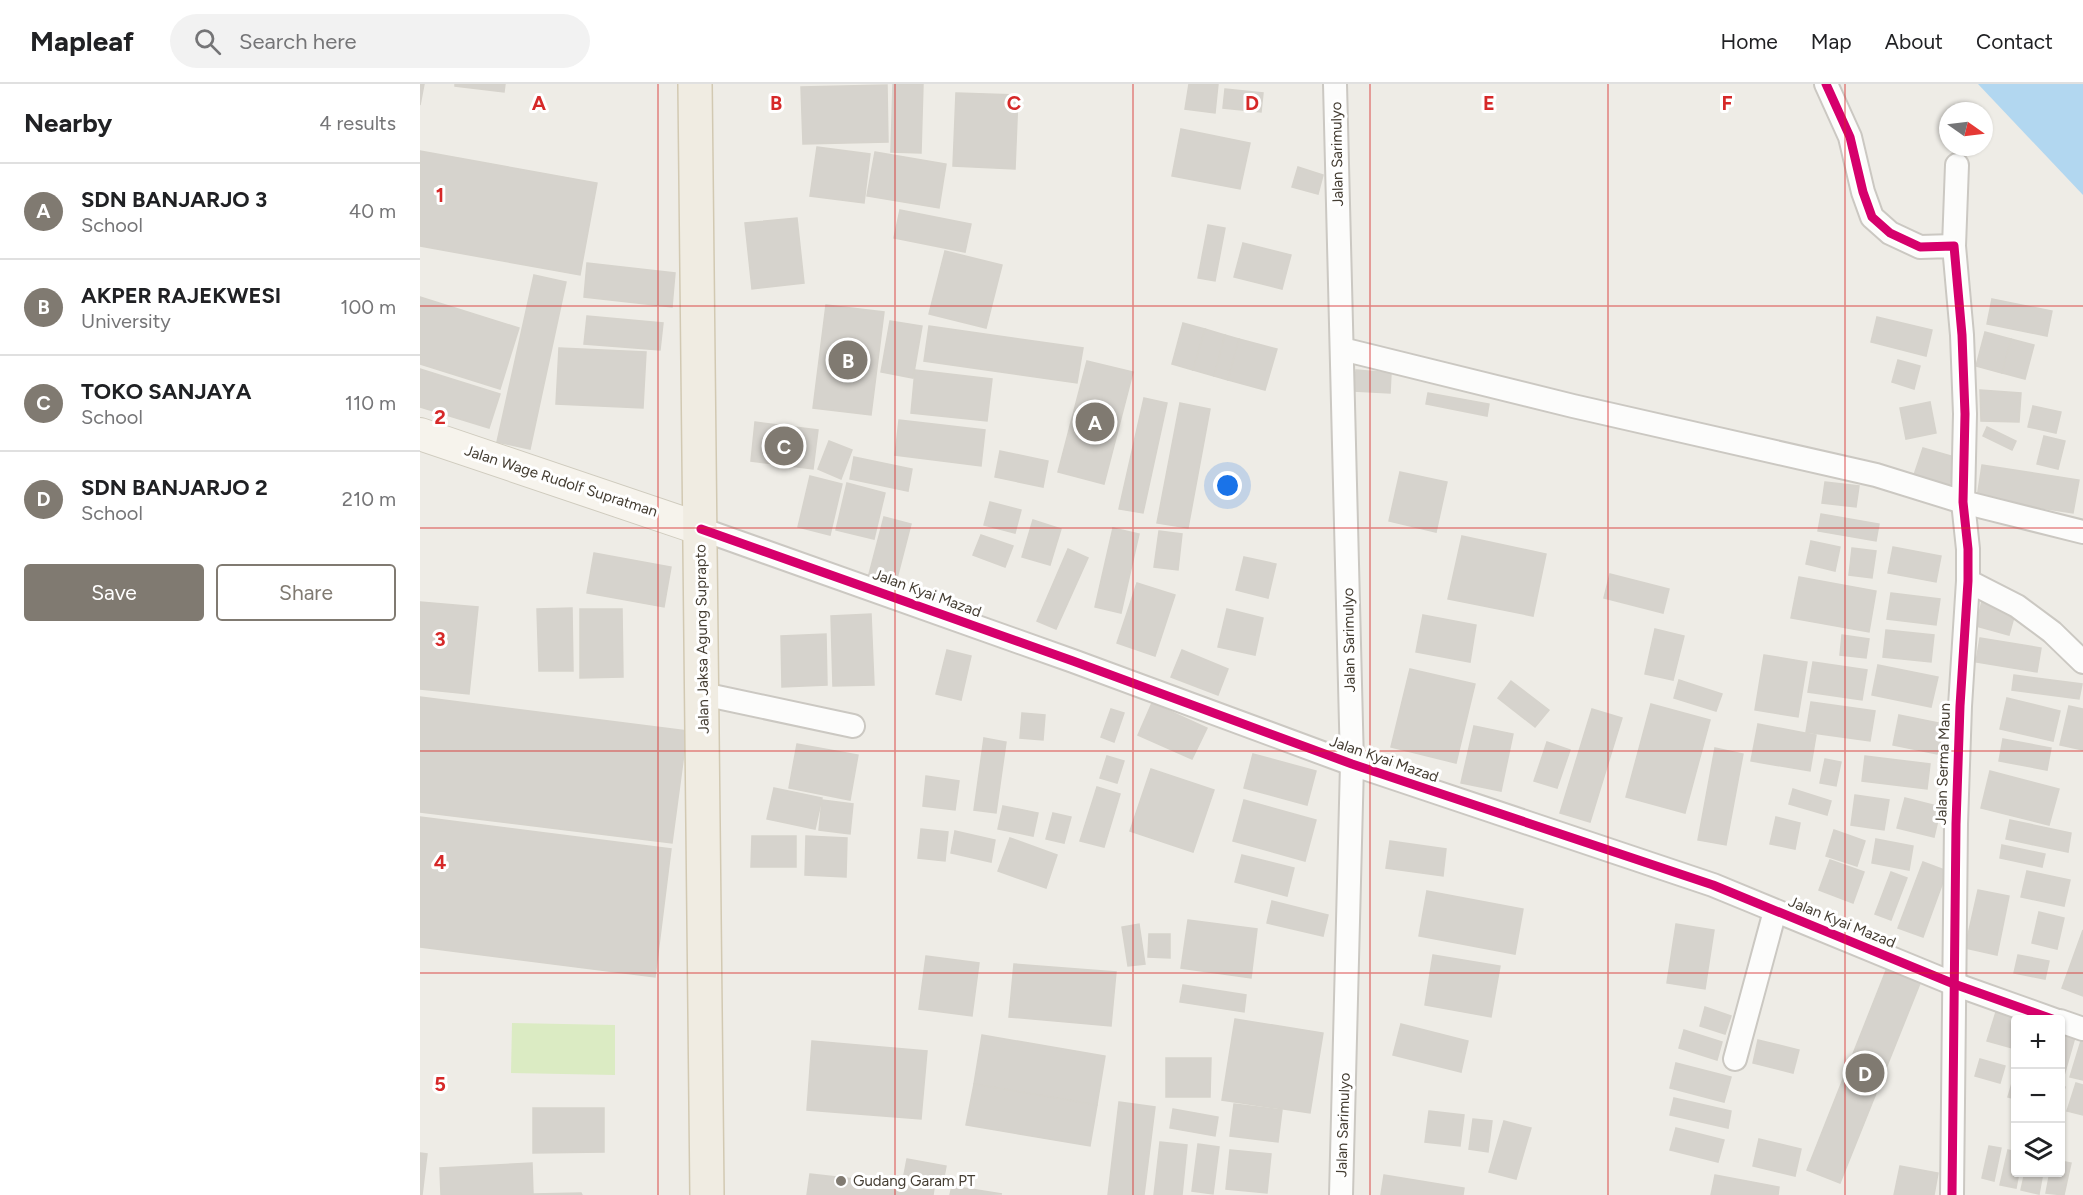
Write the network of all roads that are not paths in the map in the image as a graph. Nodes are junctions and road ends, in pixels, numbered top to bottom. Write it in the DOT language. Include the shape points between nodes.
graph roads {
  1 [pos="695,84"];
  2 [pos="1335,84"];
  3 [pos="1826,84"];
  4 [pos="1957,165"];
  5 [pos="1954,246"];
  6 [pos="1342,349"];
  7 [pos="420,434"];
  8 [pos="1963,502"];
  9 [pos="701,529"];
  10 [pos="2083,532"];
  11 [pos="1968,581"];
  12 [pos="2083,662"];
  13 [pos="702,694"];
  14 [pos="853,726"];
  15 [pos="1352,765"];
  16 [pos="1775,910"];
  17 [pos="1954,984"];
  18 [pos="2041,1015"];
  19 [pos="2065,1022"];
  20 [pos="2083,1029"];
  21 [pos="1735,1059"];
  22 [pos="707,1195"];
  23 [pos="1341,1195"];
  24 [pos="1953,1195"];
  1 -- 9 [label="main road, Jalan Jaksa Agung Suprapto"];
  2 -- 6 [label="street, Jalan Sarimulyo"];
  3 -- 5 [label="street" via="1850,137 1872,217 1890,232 1920,247"];
  4 -- 5 [label="street, Jalan Serma Maun"];
  5 -- 8 [label="street, Jalan Serma Maun" via="1965,414"];
  6 -- 8 [label="street" via="1876,475"];
  6 -- 15 [label="street, Jalan Sarimulyo"];
  7 -- 9 [label="main road, Jalan Wage Rudolf Supratman"];
  8 -- 10 [label="street"];
  8 -- 11 [label="street, Jalan Serma Maun"];
  9 -- 13 [label="main road, Jalan Jaksa Agung Suprapto"];
  9 -- 15 [label="street, Jalan Kyai Mazad"];
  11 -- 12 [label="street" via="2017,606"];
  11 -- 17 [label="street, Jalan Serma Maun" via="1960,718"];
  13 -- 14 [label="street"];
  13 -- 22 [label="main road, Jalan Jaksa Agung Suprapto"];
  15 -- 16 [label="street, Jalan Kyai Mazad" via="1641,860"];
  15 -- 23 [label="street, Jalan Sarimulyo"];
  16 -- 17 [label="street, Jalan Kyai Mazad"];
  16 -- 21 [label="street"];
  17 -- 18 [label="street, Jalan Kyai Mazad"];
  17 -- 24 [label="street, Jalan Serma Maun"];
  19 -- 20 [label="street"];
}
